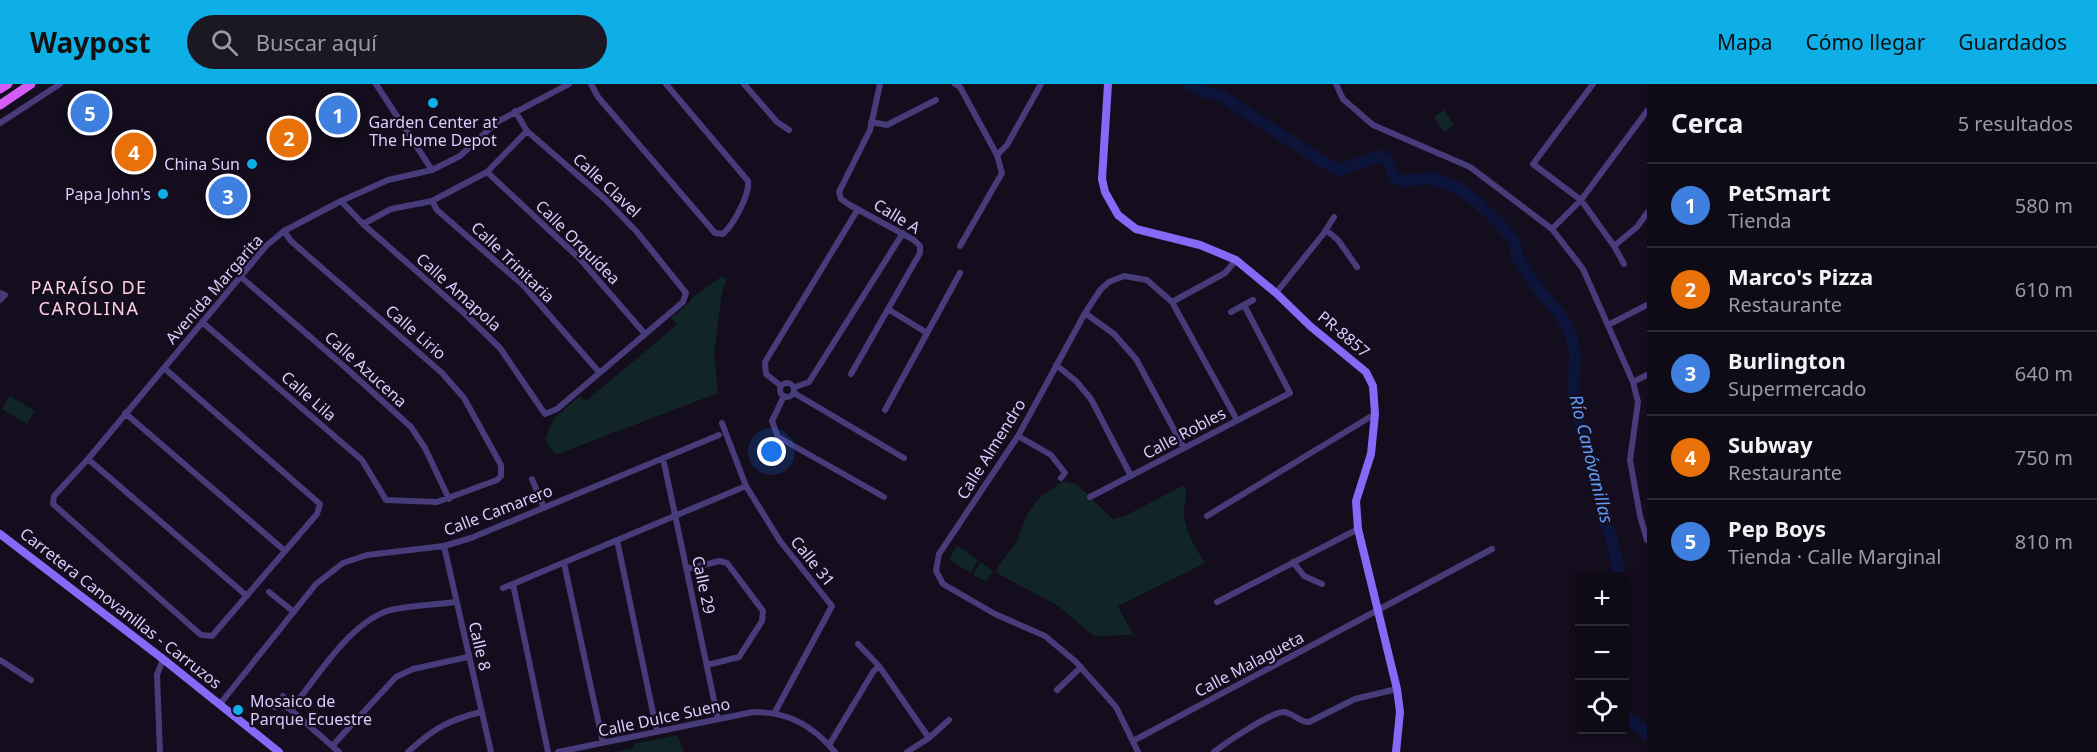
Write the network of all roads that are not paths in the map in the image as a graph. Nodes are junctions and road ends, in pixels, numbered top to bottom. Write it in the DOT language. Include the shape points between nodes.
graph roads {
  1 [pos="8,84"];
  2 [pos="31,84"];
  3 [pos="60,84"];
  4 [pos="376,84"];
  5 [pos="569,84"];
  6 [pos="591,84"];
  7 [pos="666,84"];
  8 [pos="744,84"];
  9 [pos="880,84"];
  10 [pos="955,84"];
  11 [pos="1041,84"];
  12 [pos="1108,84"];
  13 [pos="1336,84"];
  14 [pos="1593,84"];
  15 [pos="0,89"];
  16 [pos="936,100"];
  17 [pos="0,105"];
  18 [pos="515,111"];
  19 [pos="1647,111"];
  20 [pos="871,122"];
  21 [pos="0,123"];
  22 [pos="789,130"];
  23 [pos="527,131"];
  24 [pos="997,155"];
  25 [pos="432,170"];
  26 [pos="487,172"];
  27 [pos="1581,200"];
  28 [pos="341,201"];
  29 [pos="432,201"];
  30 [pos="858,209"];
  31 [pos="1647,213"];
  32 [pos="1334,217"];
  33 [pos="363,224"];
  34 [pos="1552,229"];
  35 [pos="1326,230"];
  36 [pos="284,231"];
  37 [pos="903,233"];
  38 [pos="960,246"];
  39 [pos="1614,246"];
  40 [pos="1236,260"];
  41 [pos="1624,264"];
  42 [pos="1357,267"];
  43 [pos="960,273"];
  44 [pos="241,277"];
  45 [pos="0,293"];
  46 [pos="1276,293"];
  47 [pos="0,300"];
  48 [pos="1253,300"];
  49 [pos="1172,302"];
  50 [pos="1244,305"];
  51 [pos="1647,305"];
  52 [pos="888,309"];
  53 [pos="1231,312"];
  54 [pos="1085,313"];
  55 [pos="202,322"];
  56 [pos="1608,325"];
  57 [pos="927,333"];
  58 [pos="645,334"];
  59 [pos="1056,365"];
  60 [pos="164,368"];
  61 [pos="599,372"];
  62 [pos="850,374"];
  63 [pos="1647,375"];
  64 [pos="1634,382"];
  65 [pos="781,386"];
  66 [pos="794,390"];
  67 [pos="784,396"];
  68 [pos="885,410"];
  69 [pos="125,413"];
  70 [pos="1375,414"];
  71 [pos="1237,420"];
  72 [pos="722,423"];
  73 [pos="719,435"];
  74 [pos="1018,436"];
  75 [pos="1184,448"];
  76 [pos="663,458"];
  77 [pos="904,458"];
  78 [pos="88,459"];
  79 [pos="1131,476"];
  80 [pos="1061,478"];
  81 [pos="532,479"];
  82 [pos="746,486"];
  83 [pos="884,497"];
  84 [pos="1090,497"];
  85 [pos="449,499"];
  86 [pos="544,508"];
  87 [pos="675,516"];
  88 [pos="1207,516"];
  89 [pos="1358,529"];
  90 [pos="0,534"];
  91 [pos="617,540"];
  92 [pos="1647,540"];
  93 [pos="444,546"];
  94 [pos="1492,549"];
  95 [pos="285,551"];
  96 [pos="1293,562"];
  97 [pos="564,563"];
  98 [pos="687,569"];
  99 [pos="513,584"];
  100 [pos="1322,584"];
  101 [pos="502,588"];
  102 [pos="269,592"];
  103 [pos="247,596"];
  104 [pos="456,602"];
  105 [pos="1216,602"];
  106 [pos="1378,611"];
  107 [pos="294,612"];
  108 [pos="858,645"];
  109 [pos="468,657"];
  110 [pos="164,659"];
  111 [pos="0,660"];
  112 [pos="707,665"];
  113 [pos="879,666"];
  114 [pos="1081,667"];
  115 [pos="31,680"];
  116 [pos="1397,689"];
  117 [pos="1057,690"];
  118 [pos="279,702"];
  119 [pos="220,704"];
  120 [pos="291,710"];
  121 [pos="481,711"];
  122 [pos="775,712"];
  123 [pos="718,719"];
  124 [pos="949,720"];
  125 [pos="657,732"];
  126 [pos="929,738"];
  127 [pos="1133,741"];
  128 [pos="603,743"];
  129 [pos="333,745"];
  130 [pos="829,745"];
  131 [pos="160,752"];
  132 [pos="279,752"];
  133 [pos="339,752"];
  134 [pos="408,752"];
  135 [pos="491,752"];
  136 [pos="548,752"];
  137 [pos="558,752"];
  138 [pos="835,752"];
  139 [pos="907,752"];
  140 [pos="1138,752"];
  141 [pos="1214,752"];
  142 [pos="1396,752"];
  1 -- 15 [label="main road"];
  2 -- 17 [label="main road"];
  3 -- 21 [label="street"];
  4 -- 25 [label="street"];
  5 -- 18 [label="street, Avenida Margarita"];
  6 -- 7 [label="street" via="692,207 715,233 723,234 730,228 749,189 748,181"];
  8 -- 22 [label="street"];
  9 -- 20 [label="street, Calle A"];
  10 -- 24 [label="street"];
  11 -- 24 [label="street" via="1007,145"];
  12 -- 40 [label="street, PR-8857" via="1102,179 1118,215 1136,229 1200,245"];
  13 -- 34 [label="street" via="1343,99 1373,125 1470,167"];
  14 -- 27 [label="street" via="1533,164"];
  16 -- 20 [label="street" via="887,125"];
  18 -- 23 [label="street, Calle Clavel"];
  18 -- 25 [label="street, Avenida Margarita" via="460,156"];
  19 -- 27 [label="street"];
  20 -- 30 [label="street, Calle A" via="839,192 841,199"];
  23 -- 26 [label="street"];
  23 -- 58 [label="street, Calle Clavel" via="605,199 686,293 683,302"];
  24 -- 38 [label="street" via="1002,173"];
  25 -- 28 [label="street, Avenida Margarita" via="388,180"];
  26 -- 29 [label="street"];
  26 -- 58 [label="street, Calle Orquídea" via="580,259"];
  27 -- 34 [label="street"];
  27 -- 39 [label="street"];
  28 -- 33 [label="street, Calle Amapola"];
  28 -- 36 [label="street, Avenida Margarita"];
  29 -- 33 [label="street" via="391,209"];
  29 -- 61 [label="street, Calle Trinitaria" via="437,210 523,285"];
  30 -- 37 [label="street, Calle A"];
  30 -- 65 [label="street" via="765,362 766,374"];
  31 -- 39 [label="street"];
  32 -- 35 [label="street"];
  33 -- 61 [label="street, Calle Amapola" via="500,348 545,414 557,409"];
  34 -- 56 [label="street" via="1583,269"];
  35 -- 42 [label="street"];
  35 -- 46 [label="street"];
  36 -- 44 [label="street, Avenida Margarita"];
  36 -- 85 [label="street, Calle Lirio" via="442,373 464,398 501,465 501,476"];
  37 -- 52 [label="street, Calle A" via="920,246 920,253"];
  37 -- 66 [label="street" via="809,382"];
  39 -- 41 [label="street"];
  40 -- 46 [label="street, PR-8857"];
  40 -- 49 [label="street" via="1225,273"];
  43 -- 57 [label="street"];
  44 -- 55 [label="street, Avenida Margarita"];
  44 -- 85 [label="street, Calle Azucena" via="411,427"];
  45 -- 47 [label="street" via="5,295"];
  46 -- 70 [label="street, PR-8857" via="1366,372 1373,386"];
  48 -- 50 [label="street"];
  49 -- 54 [label="street, Calle Almendro" via="1148,280 1124,276 1101,289"];
  49 -- 71 [label="street, Calle Almendro"];
  50 -- 53 [label="street"];
  50 -- 71 [label="street, Calle Robles" via="1290,393"];
  51 -- 56 [label="street"];
  52 -- 57 [label="street"];
  52 -- 62 [label="street, Calle A"];
  54 -- 59 [label="street, Calle Almendro"];
  54 -- 75 [label="street" via="1114,334 1136,359"];
  55 -- 60 [label="street, Avenida Margarita"];
  55 -- 85 [label="street, Calle Lila" via="362,460 386,500"];
  56 -- 64 [label="street"];
  57 -- 68 [label="street"];
  58 -- 61 [label="street"];
  59 -- 74 [label="street, Calle Almendro"];
  59 -- 79 [label="street" via="1091,399"];
  60 -- 69 [label="street, Avenida Margarita"];
  60 -- 95 [label="street" via="320,504 317,514"];
  63 -- 64 [label="street"];
  64 -- 92 [label="street" via="1638,402 1630,460"];
  65 -- 66 [label="street" via="788,382"];
  65 -- 67 [label="street"];
  66 -- 67 [label="street" via="790,397"];
  66 -- 77 [label="street"];
  67 -- 83 [label="street" via="772,421 778,437"];
  69 -- 78 [label="street, Avenida Margarita"];
  69 -- 95 [label="street"];
  70 -- 88 [label="street"];
  70 -- 89 [label="street, PR-8857" via="1371,454 1356,501"];
  71 -- 75 [label="street, Calle Robles"];
  72 -- 82 [label="street, Calle 31"];
  73 -- 76 [label="street, Calle Camarero"];
  74 -- 80 [label="street" via="1051,455 1065,473"];
  74 -- 114 [label="street, Calle Almendro" via="939,554 936,571 944,585 1045,636"];
  75 -- 79 [label="street, Calle Robles"];
  76 -- 86 [label="street, Calle Camarero"];
  76 -- 87 [label="street, Calle 29"];
  78 -- 103 [label="street"];
  78 -- 103 [label="street, Avenida Margarita" via="54,496 53,504 201,635 212,636"];
  79 -- 84 [label="street, Calle Robles"];
  81 -- 86 [label="street"];
  82 -- 87 [label="street"];
  82 -- 122 [label="street, Calle 31" via="780,541 832,606"];
  86 -- 93 [label="street, Calle Camarero"];
  87 -- 91 [label="street"];
  87 -- 98 [label="street, Calle 29"];
  89 -- 96 [label="street"];
  89 -- 106 [label="street, PR-8857"];
  90 -- 110 [label="street, Carretera Canovanillas - Carruzos"];
  91 -- 97 [label="street"];
  91 -- 125 [label="street"];
  93 -- 104 [label="street, Calle 8"];
  93 -- 107 [label="street, Calle Camarero" via="367,555 343,563 316,584"];
  94 -- 106 [label="street, Calle Malagueta"];
  95 -- 103 [label="street"];
  96 -- 100 [label="street" via="1304,576"];
  96 -- 105 [label="street"];
  97 -- 99 [label="street"];
  97 -- 128 [label="street"];
  98 -- 112 [label="street, Calle 29"];
  98 -- 112 [label="street" via="720,561 727,563 763,611 762,621 739,657"];
  99 -- 101 [label="street"];
  99 -- 136 [label="street"];
  102 -- 107 [label="street"];
  104 -- 109 [label="street, Calle 8"];
  104 -- 120 [label="street" via="389,610 369,619 352,632"];
  106 -- 116 [label="street, PR-8857"];
  106 -- 127 [label="street, Calle Malagueta"];
  107 -- 119 [label="street, Calle Camarero"];
  108 -- 113 [label="street"];
  109 -- 121 [label="street, Calle 8"];
  109 -- 129 [label="street" via="413,669 396,677"];
  110 -- 119 [label="street, Carretera Canovanillas - Carruzos"];
  110 -- 131 [label="street" via="157,675"];
  111 -- 115 [label="street"];
  112 -- 123 [label="street, Calle 29"];
  113 -- 126 [label="street"];
  113 -- 130 [label="street"];
  114 -- 117 [label="street"];
  114 -- 127 [label="street, Calle Almendro" via="1116,707"];
  116 -- 141 [label="street" via="1355,699 1309,722 1301,722 1288,713 1279,714"];
  116 -- 142 [label="street, PR-8857" via="1400,712"];
  118 -- 120 [label="street"];
  119 -- 132 [label="street, Carretera Canovanillas - Carruzos"];
  120 -- 129 [label="street"];
  121 -- 134 [label="street" via="455,718 429,733"];
  121 -- 135 [label="street, Calle 8"];
  122 -- 123 [label="street, Calle Dulce Sueno"];
  122 -- 130 [label="street" via="808,726"];
  123 -- 125 [label="street, Calle Dulce Sueno"];
  124 -- 126 [label="street"];
  125 -- 128 [label="street, Calle Dulce Sueno"];
  126 -- 139 [label="street"];
  127 -- 140 [label="street, Calle Almendro"];
  128 -- 137 [label="street, Calle Dulce Sueno"];
  129 -- 133 [label="street"];
  130 -- 138 [label="street"];
}
